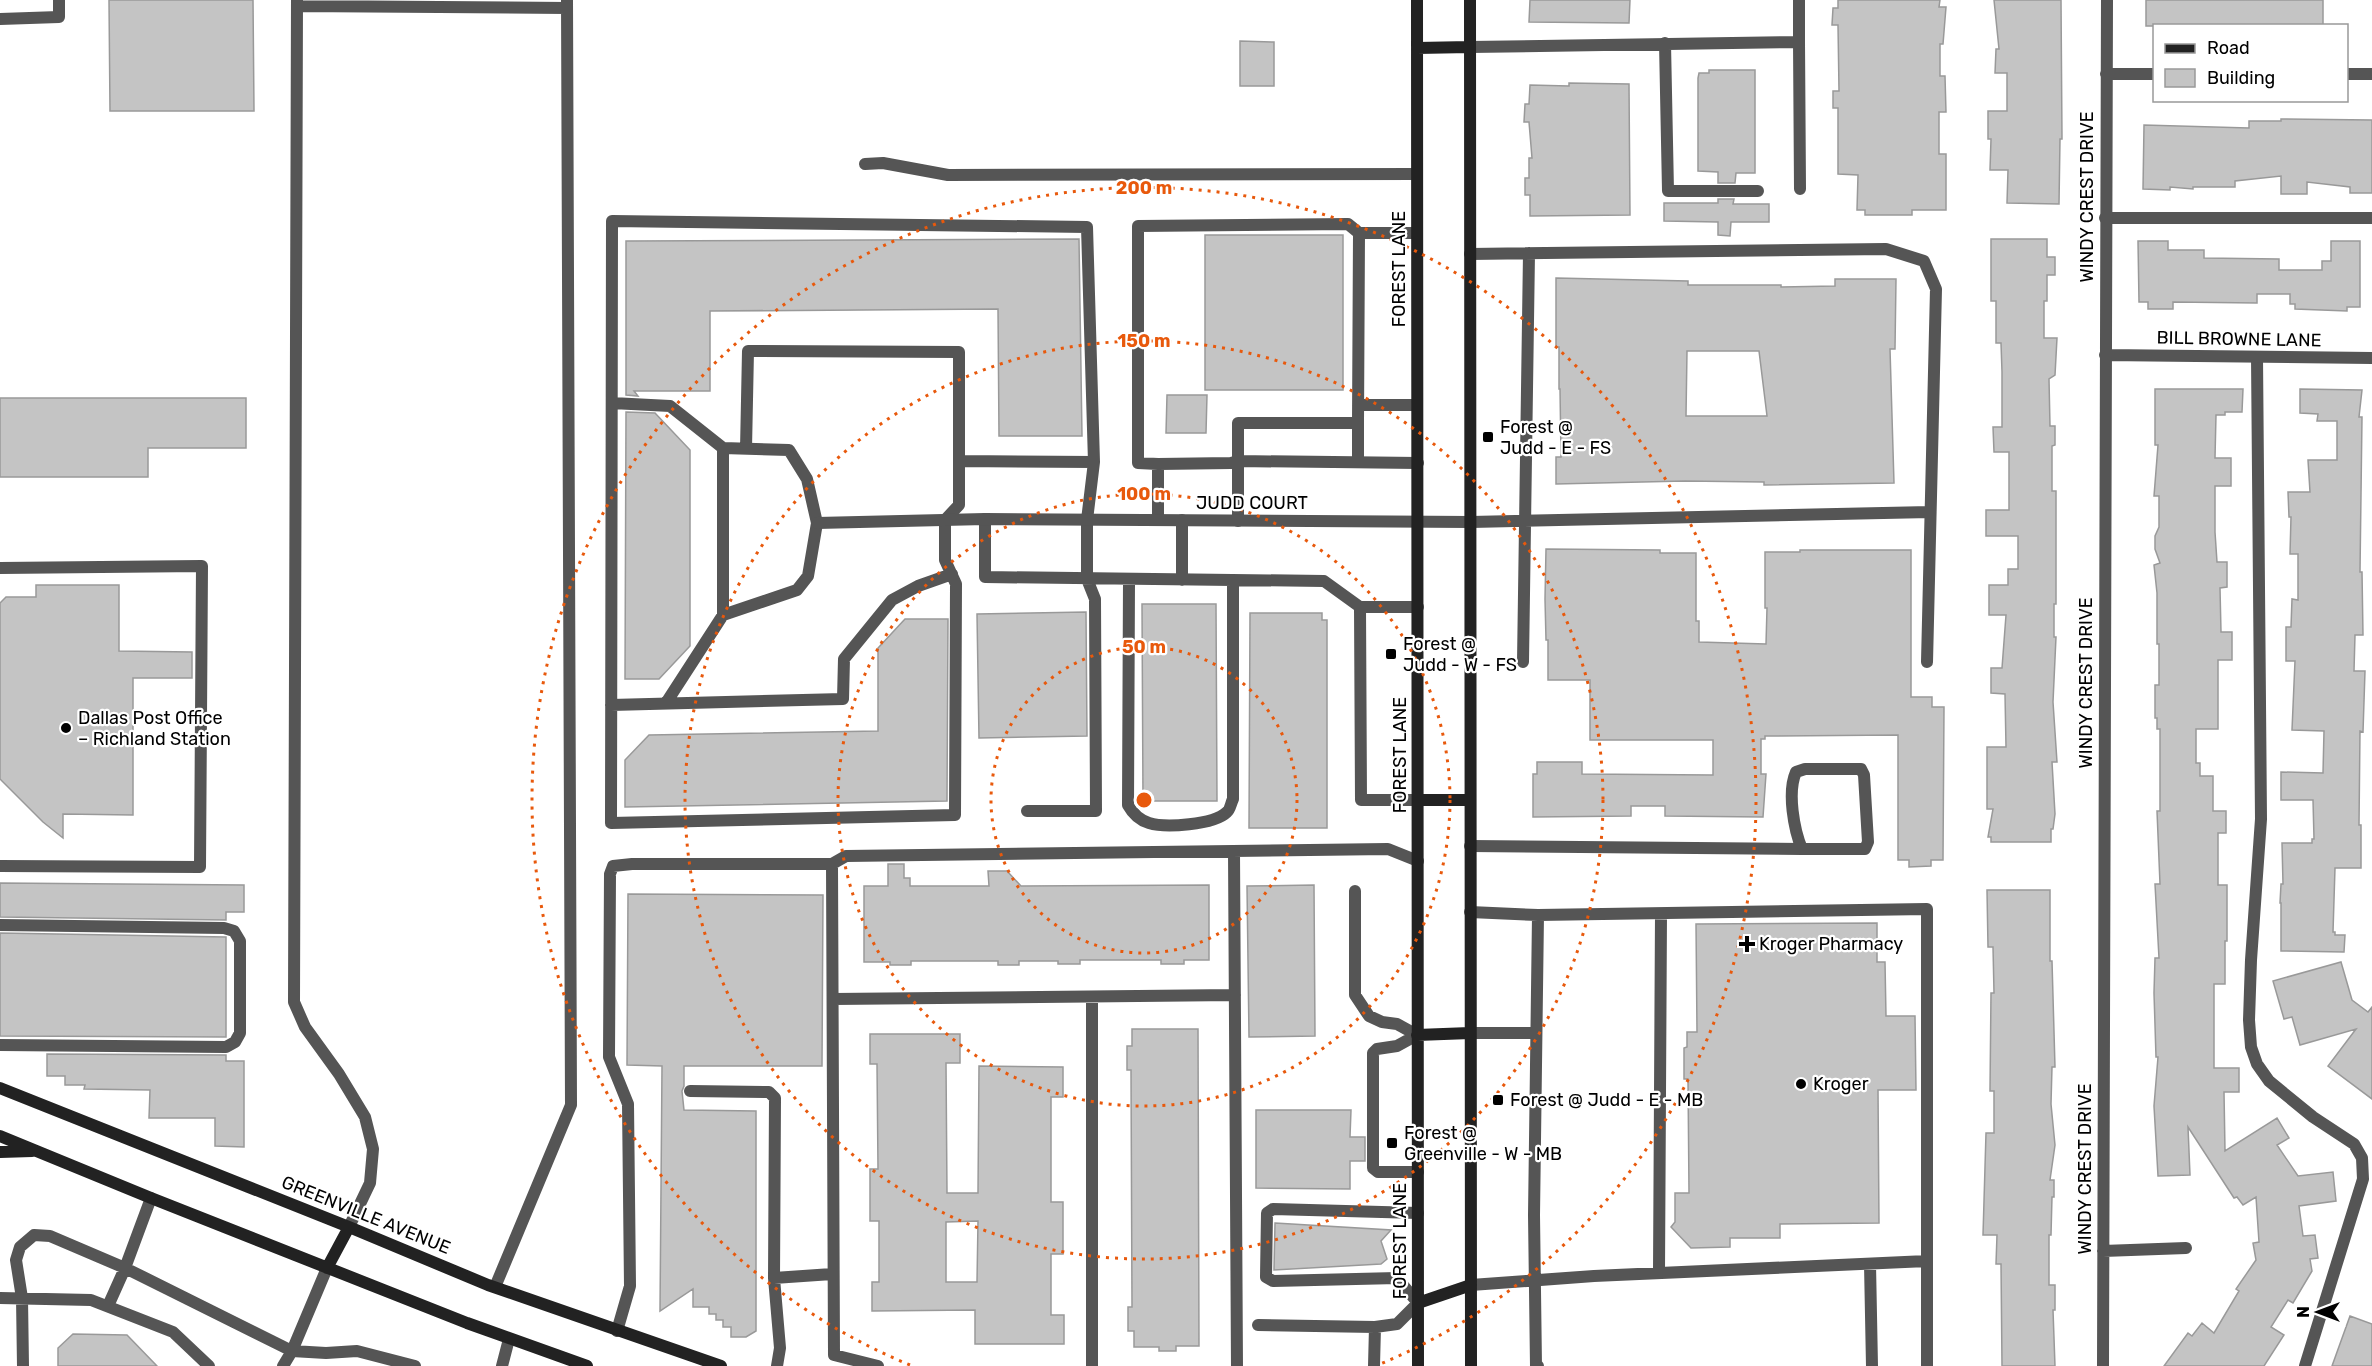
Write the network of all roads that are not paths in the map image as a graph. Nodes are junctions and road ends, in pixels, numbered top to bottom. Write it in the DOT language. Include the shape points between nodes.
graph roads {
  1 [pos="59,0"];
  2 [pos="1417,0"];
  3 [pos="1470,0"];
  4 [pos="1799,0"];
  5 [pos="2107,0"];
  6 [pos="297,3"];
  7 [pos="567,4"];
  8 [pos="0,19"];
  9 [pos="1798,42"];
  10 [pos="1665,43"];
  11 [pos="1470,46"];
  12 [pos="1417,48"];
  13 [pos="2106,74"];
  14 [pos="2153,74"];
  15 [pos="2348,74"];
  16 [pos="2372,74"];
  17 [pos="865,164"];
  18 [pos="1417,174"];
  19 [pos="1800,189"];
  20 [pos="1758,191"];
  21 [pos="2105,218"];
  22 [pos="2372,218"];
  23 [pos="1359,233"];
  24 [pos="1417,233"];
  25 [pos="1529,253"];
  26 [pos="1470,254"];
  27 [pos="2105,355"];
  28 [pos="2256,357"];
  29 [pos="2372,358"];
  30 [pos="612,403"];
  31 [pos="1358,405"];
  32 [pos="1417,405"];
  33 [pos="1358,423"];
  34 [pos="723,448"];
  35 [pos="746,449"];
  36 [pos="959,461"];
  37 [pos="1238,461"];
  38 [pos="1094,462"];
  39 [pos="1358,462"];
  40 [pos="1418,463"];
  41 [pos="1158,464"];
  42 [pos="1930,512"];
  43 [pos="985,519"];
  44 [pos="945,520"];
  45 [pos="1087,520"];
  46 [pos="1158,520"];
  47 [pos="1182,520"];
  48 [pos="1526,520"];
  49 [pos="1238,521"];
  50 [pos="1418,522"];
  51 [pos="1471,522"];
  52 [pos="817,523"];
  53 [pos="0,568"];
  54 [pos="951,574"];
  55 [pos="1087,579"];
  56 [pos="1129,580"];
  57 [pos="1182,580"];
  58 [pos="1233,580"];
  59 [pos="1360,607"];
  60 [pos="1418,607"];
  61 [pos="723,615"];
  62 [pos="1523,662"];
  63 [pos="1927,662"];
  64 [pos="666,703"];
  65 [pos="611,705"];
  66 [pos="1418,800"];
  67 [pos="1470,800"];
  68 [pos="1027,811"];
  69 [pos="1470,846"];
  70 [pos="1802,849"];
  71 [pos="1234,852"];
  72 [pos="1418,861"];
  73 [pos="832,864"];
  74 [pos="0,866"];
  75 [pos="1355,891"];
  76 [pos="1470,912"];
  77 [pos="1661,914"];
  78 [pos="1538,915"];
  79 [pos="0,926"];
  80 [pos="1235,995"];
  81 [pos="1092,997"];
  82 [pos="833,999"];
  83 [pos="1470,1033"];
  84 [pos="1536,1033"];
  85 [pos="1417,1035"];
  86 [pos="0,1045"];
  87 [pos="0,1088"];
  88 [pos="690,1091"];
  89 [pos="0,1136"];
  90 [pos="36,1151"];
  91 [pos="0,1152"];
  92 [pos="1418,1172"];
  93 [pos="151,1198"];
  94 [pos="1418,1213"];
  95 [pos="349,1227"];
  96 [pos="2186,1248"];
  97 [pos="2103,1251"];
  98 [pos="1927,1261"];
  99 [pos="1870,1264"];
  100 [pos="125,1268"];
  101 [pos="327,1268"];
  102 [pos="1659,1273"];
  103 [pos="832,1274"];
  104 [pos="774,1278"];
  105 [pos="1536,1279"];
  106 [pos="1471,1285"];
  107 [pos="495,1287"];
  108 [pos="0,1298"];
  109 [pos="22,1298"];
  110 [pos="1418,1303"];
  111 [pos="108,1306"];
  112 [pos="1258,1325"];
  113 [pos="1375,1327"];
  114 [pos="617,1331"];
  115 [pos="509,1339"];
  116 [pos="292,1351"];
  117 [pos="409,1365"];
  118 [pos="23,1366"];
  119 [pos="209,1366"];
  120 [pos="283,1366"];
  121 [pos="502,1366"];
  122 [pos="587,1366"];
  123 [pos="721,1366"];
  124 [pos="777,1366"];
  125 [pos="878,1366"];
  126 [pos="1092,1366"];
  127 [pos="1237,1366"];
  128 [pos="1374,1366"];
  129 [pos="1418,1366"];
  130 [pos="1471,1366"];
  131 [pos="1538,1366"];
  132 [pos="1872,1366"];
  133 [pos="1927,1366"];
  134 [pos="2103,1366"];
  135 [pos="2305,1366"];
  1 -- 8 [label="street" via="59,17"];
  2 -- 12 [label="main road, FOREST LANE"];
  3 -- 11 [label="main road"];
  4 -- 9 [label="street"];
  5 -- 13 [label="street, WINDY CREST DRIVE"];
  6 -- 7 [label="street"];
  6 -- 95 [label="street" via="294,1002 365,1117 373,1149 370,1183"];
  7 -- 107 [label="street" via="571,1105"];
  9 -- 10 [label="street"];
  9 -- 19 [label="street"];
  10 -- 11 [label="street"];
  10 -- 20 [label="street" via="1668,191"];
  11 -- 12 [label="main road"];
  11 -- 26 [label="main road"];
  12 -- 18 [label="main road, FOREST LANE"];
  13 -- 14 [label="street"];
  13 -- 21 [label="street, WINDY CREST DRIVE"];
  15 -- 16 [label="street"];
  17 -- 18 [label="street" via="883,162 948,175"];
  18 -- 24 [label="main road, FOREST LANE"];
  21 -- 22 [label="street"];
  21 -- 27 [label="street, WINDY CREST DRIVE"];
  23 -- 24 [label="street"];
  23 -- 31 [label="street"];
  23 -- 41 [label="street" via="1348,224 1138,225 1138,464"];
  24 -- 32 [label="main road, FOREST LANE"];
  25 -- 26 [label="street"];
  25 -- 42 [label="street" via="1886,249 1924,261 1936,289"];
  25 -- 48 [label="street"];
  26 -- 51 [label="main road"];
  27 -- 28 [label="street, BILL BROWNE LANE"];
  27 -- 97 [label="street, WINDY CREST DRIVE"];
  28 -- 29 [label="street, BILL BROWNE LANE"];
  28 -- 135 [label="street" via="2261,819 2251,960 2251,1047 2256,1064 2269,1081 2354,1144 2362,1158 2363,1179"];
  30 -- 34 [label="street" via="670,406"];
  30 -- 38 [label="street" via="612,221 1087,227"];
  30 -- 65 [label="street"];
  31 -- 32 [label="street"];
  31 -- 33 [label="street"];
  32 -- 40 [label="main road, FOREST LANE"];
  33 -- 37 [label="street" via="1238,423"];
  33 -- 39 [label="street"];
  34 -- 35 [label="street"];
  34 -- 61 [label="street"];
  35 -- 36 [label="street" via="748,351 959,352"];
  35 -- 52 [label="street" via="789,450 807,479"];
  36 -- 38 [label="street"];
  36 -- 44 [label="street" via="959,505"];
  37 -- 39 [label="street"];
  37 -- 41 [label="street"];
  37 -- 49 [label="street"];
  38 -- 45 [label="street"];
  39 -- 40 [label="street"];
  40 -- 50 [label="main road, FOREST LANE"];
  41 -- 46 [label="street"];
  42 -- 48 [label="street, JUDD COURT"];
  42 -- 63 [label="street"];
  43 -- 44 [label="street, JUDD COURT"];
  43 -- 45 [label="street, JUDD COURT"];
  43 -- 55 [label="street" via="986,578"];
  44 -- 52 [label="street, JUDD COURT"];
  44 -- 54 [label="street" via="945,560"];
  45 -- 46 [label="street, JUDD COURT"];
  45 -- 55 [label="street"];
  46 -- 47 [label="street, JUDD COURT"];
  47 -- 49 [label="street, JUDD COURT"];
  47 -- 57 [label="street"];
  48 -- 51 [label="street, JUDD COURT"];
  48 -- 62 [label="street"];
  49 -- 50 [label="street, JUDD COURT"];
  50 -- 51 [label="street, JUDD COURT"];
  50 -- 60 [label="main road, FOREST LANE"];
  51 -- 67 [label="main road"];
  52 -- 61 [label="street" via="808,576 797,590"];
  53 -- 74 [label="street" via="202,566 200,867"];
  54 -- 64 [label="street" via="892,600 844,659 843,699"];
  54 -- 65 [label="street" via="956,584 955,814 611,823"];
  55 -- 56 [label="street"];
  55 -- 68 [label="street" via="1095,599 1096,811"];
  56 -- 57 [label="street"];
  56 -- 58 [label="street" via="1128,805 1133,814 1149,823 1192,825 1227,812 1233,799"];
  57 -- 58 [label="street"];
  58 -- 59 [label="street" via="1324,581"];
  59 -- 60 [label="street"];
  59 -- 66 [label="street" via="1361,800"];
  60 -- 66 [label="main road, FOREST LANE"];
  61 -- 64 [label="street"];
  64 -- 65 [label="street"];
  66 -- 67 [label="main road"];
  66 -- 72 [label="main road, FOREST LANE"];
  67 -- 69 [label="main road"];
  69 -- 70 [label="street"];
  69 -- 76 [label="main road"];
  70 -- 70 [label="street" via="1865,849 1868,842 1861,769 1796,772 1792,780 1795,831"];
  71 -- 72 [label="street" via="1388,849"];
  71 -- 73 [label="street" via="846,856"];
  71 -- 80 [label="street"];
  72 -- 85 [label="main road, FOREST LANE"];
  73 -- 82 [label="street"];
  73 -- 114 [label="street" via="613,866 609,1057 628,1104 629,1138 630,1286"];
  75 -- 85 [label="street" via="1355,995 1369,1016"];
  76 -- 78 [label="street"];
  76 -- 83 [label="main road"];
  77 -- 78 [label="street"];
  77 -- 98 [label="street" via="1927,909"];
  77 -- 102 [label="street"];
  78 -- 84 [label="street"];
  79 -- 86 [label="street" via="234,931 240,940 240,1033 226,1047"];
  80 -- 81 [label="street"];
  80 -- 127 [label="street"];
  81 -- 82 [label="street"];
  81 -- 126 [label="street"];
  82 -- 103 [label="street"];
  83 -- 84 [label="street"];
  83 -- 85 [label="main road"];
  83 -- 106 [label="main road"];
  84 -- 105 [label="street"];
  85 -- 92 [label="main road, FOREST LANE"];
  85 -- 92 [label="street" via="1373,1053 1373,1168 1378,1172"];
  87 -- 95 [label="main road, GREENVILLE AVENUE"];
  88 -- 104 [label="street" via="769,1092 775,1098"];
  89 -- 90 [label="main road"];
  90 -- 91 [label="main road"];
  90 -- 93 [label="main road"];
  92 -- 94 [label="main road, FOREST LANE"];
  93 -- 100 [label="street"];
  93 -- 101 [label="main road"];
  94 -- 110 [label="main road, FOREST LANE"];
  94 -- 110 [label="street" via="1273,1209 1267,1213 1266,1277 1273,1281 1397,1278"];
  95 -- 101 [label="main road"];
  95 -- 107 [label="main road, GREENVILLE AVENUE"];
  96 -- 97 [label="street"];
  97 -- 134 [label="street, WINDY CREST DRIVE"];
  98 -- 99 [label="street"];
  98 -- 133 [label="street"];
  99 -- 102 [label="street"];
  99 -- 132 [label="street"];
  100 -- 109 [label="street" via="50,1236 34,1235 20,1247 16,1260"];
  100 -- 111 [label="street"];
  100 -- 116 [label="street"];
  101 -- 115 [label="main road"];
  101 -- 116 [label="street"];
  102 -- 105 [label="street"];
  103 -- 104 [label="street"];
  103 -- 125 [label="street" via="834,1355"];
  104 -- 124 [label="street" via="780,1348"];
  105 -- 106 [label="street"];
  105 -- 131 [label="street"];
  106 -- 110 [label="main road"];
  106 -- 130 [label="main road"];
  107 -- 114 [label="main road, GREENVILLE AVENUE"];
  108 -- 109 [label="street"];
  109 -- 111 [label="street" via="91,1300"];
  109 -- 118 [label="street"];
  110 -- 113 [label="street" via="1397,1324"];
  110 -- 129 [label="main road, FOREST LANE"];
  111 -- 119 [label="street" via="173,1332"];
  112 -- 113 [label="street"];
  113 -- 128 [label="street"];
  114 -- 123 [label="main road, GREENVILLE AVENUE"];
  115 -- 121 [label="street"];
  115 -- 122 [label="main road"];
  116 -- 117 [label="street" via="357,1351"];
  116 -- 120 [label="street"];
}
